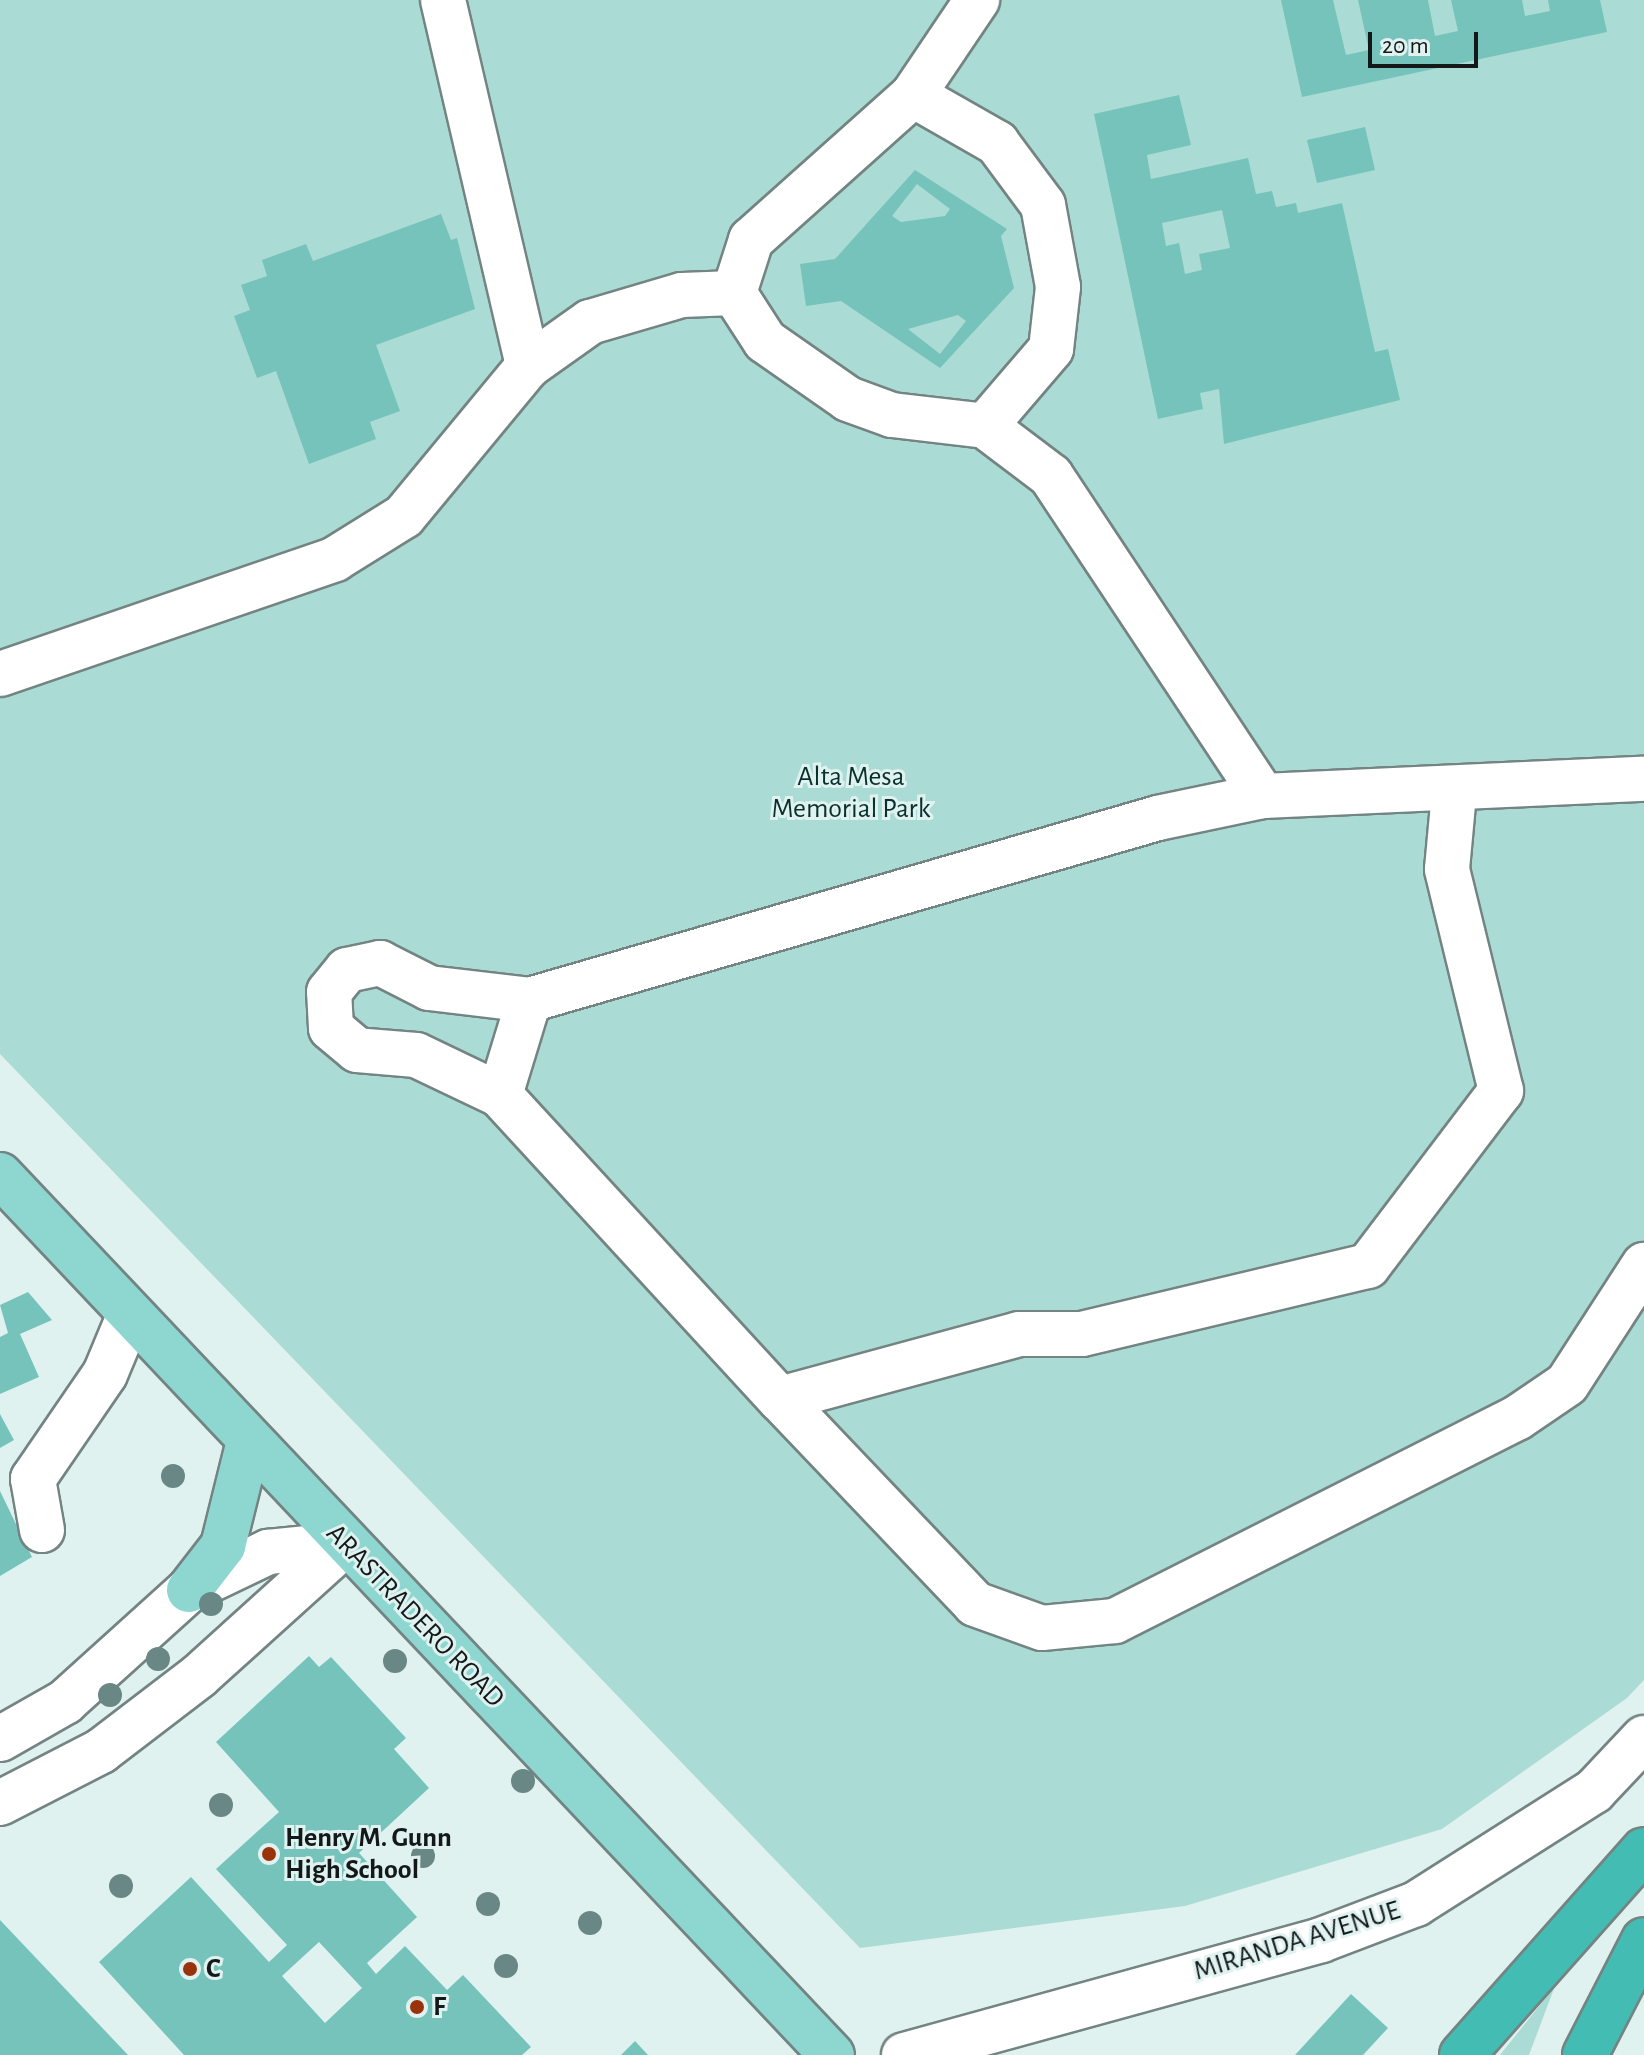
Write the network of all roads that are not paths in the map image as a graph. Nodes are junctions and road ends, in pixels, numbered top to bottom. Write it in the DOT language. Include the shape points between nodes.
graph roads {
  1 [pos="443,0"];
  2 [pos="977,0"];
  3 [pos="913,95"];
  4 [pos="734,293"];
  5 [pos="528,366"];
  6 [pos="985,426"];
  7 [pos="0,674"];
  8 [pos="1644,779"];
  9 [pos="1454,793"];
  10 [pos="1263,796"];
  11 [pos="529,1000"];
  12 [pos="500,1095"];
  13 [pos="0,1175"];
  14 [pos="1644,1265"];
  15 [pos="130,1314"];
  16 [pos="780,1399"];
  17 [pos="249,1441"];
  18 [pos="42,1530"];
  19 [pos="345,1544"];
  20 [pos="189,1590"];
  21 [pos="1644,1738"];
  22 [pos="0,1739"];
  23 [pos="0,1803"];
  24 [pos="1644,1850"];
  25 [pos="1644,1940"];
  26 [pos="832,2055"];
  27 [pos="904,2055"];
  28 [pos="1462,2055"];
  29 [pos="1585,2055"];
  1 -- 5 [label="street"];
  2 -- 3 [label="street"];
  3 -- 4 [label="street" via="751,240"];
  3 -- 6 [label="street" via="997,143 1043,205 1058,287 1051,349"];
  4 -- 5 [label="street" via="682,295 590,322"];
  4 -- 6 [label="street" via="765,341 848,399 892,415"];
  5 -- 7 [label="street" via="404,516 335,559"];
  6 -- 10 [label="street" via="1051,476 1078,511"];
  8 -- 9 [label="street"];
  9 -- 10 [label="street"];
  9 -- 16 [label="street" via="1447,869 1501,1091 1368,1266 1082,1334 1019,1334"];
  10 -- 11 [label="street" via="1158,818"];
  11 -- 12 [label="street"];
  11 -- 12 [label="street" via="429,988 380,963 347,970 329,992 331,1028 357,1050 416,1055"];
  12 -- 16 [label="street"];
  13 -- 15 [label="main road, ARASTRADERO ROAD"];
  14 -- 16 [label="street" via="1567,1384 1542,1401 1115,1621 1042,1628 975,1604"];
  15 -- 17 [label="main road, ARASTRADERO ROAD"];
  15 -- 18 [label="street" via="105,1374 33,1479"];
  17 -- 19 [label="main road, ARASTRADERO ROAD"];
  17 -- 20 [label="main road" via="223,1546"];
  19 -- 20 [label="street" via="268,1552"];
  19 -- 23 [label="street" via="199,1676 101,1751"];
  19 -- 26 [label="main road, ARASTRADERO ROAD"];
  20 -- 22 [label="street" via="65,1702"];
  21 -- 27 [label="street, MIRANDA AVENUE" via="1594,1791 1416,1904 1321,1940"];
  24 -- 28 [label="highway"];
  25 -- 29 [label="highway"];
}
